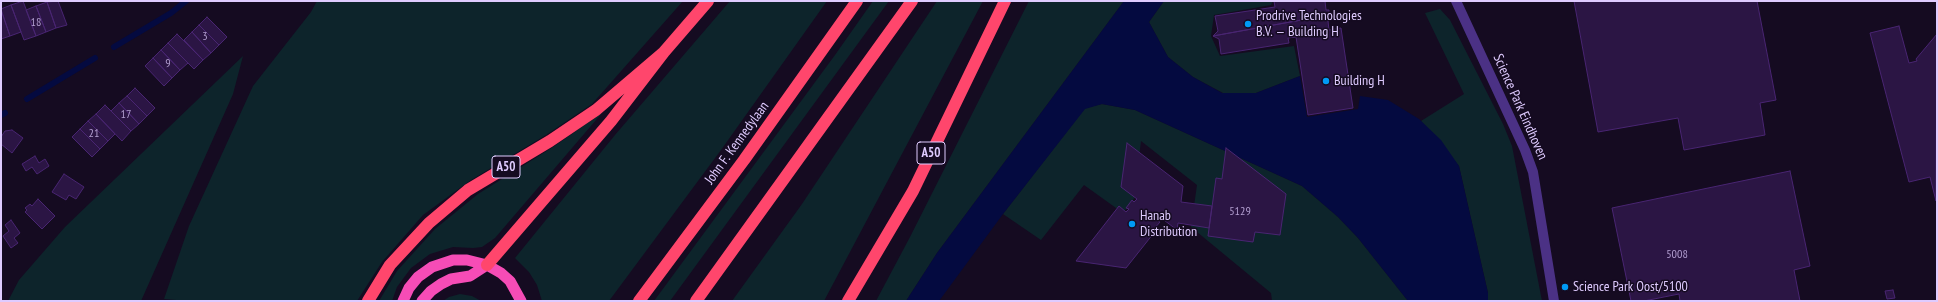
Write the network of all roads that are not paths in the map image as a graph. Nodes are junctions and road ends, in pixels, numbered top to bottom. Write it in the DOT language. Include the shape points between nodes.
graph roads {
  1 [pos="708,1"];
  2 [pos="857,1"];
  3 [pos="912,1"];
  4 [pos="1005,1"];
  5 [pos="1456,1"];
  6 [pos="664,52"];
  7 [pos="487,265"];
  8 [pos="368,301"];
  9 [pos="403,301"];
  10 [pos="422,301"];
  11 [pos="521,301"];
  12 [pos="639,301"];
  13 [pos="696,301"];
  14 [pos="848,301"];
  15 [pos="1554,301"];
  1 -- 6 [label="highway, A50"];
  2 -- 12 [label="highway, John F. Kennedylaan" via="744,160"];
  3 -- 13 [label="highway"];
  4 -- 14 [label="highway, A50" via="913,191"];
  5 -- 15 [label="street, Science Park Eindhoven" via="1534,172"];
  6 -- 7 [label="highway, A50" via="611,121"];
  6 -- 8 [label="highway, A50" via="596,110 468,190 429,223 390,265"];
  7 -- 9 [label="highway" via="467,260 453,260 432,267 418,277"];
  7 -- 10 [label="highway" via="470,276 451,279 441,284"];
  7 -- 11 [label="highway" via="510,281"];
}
